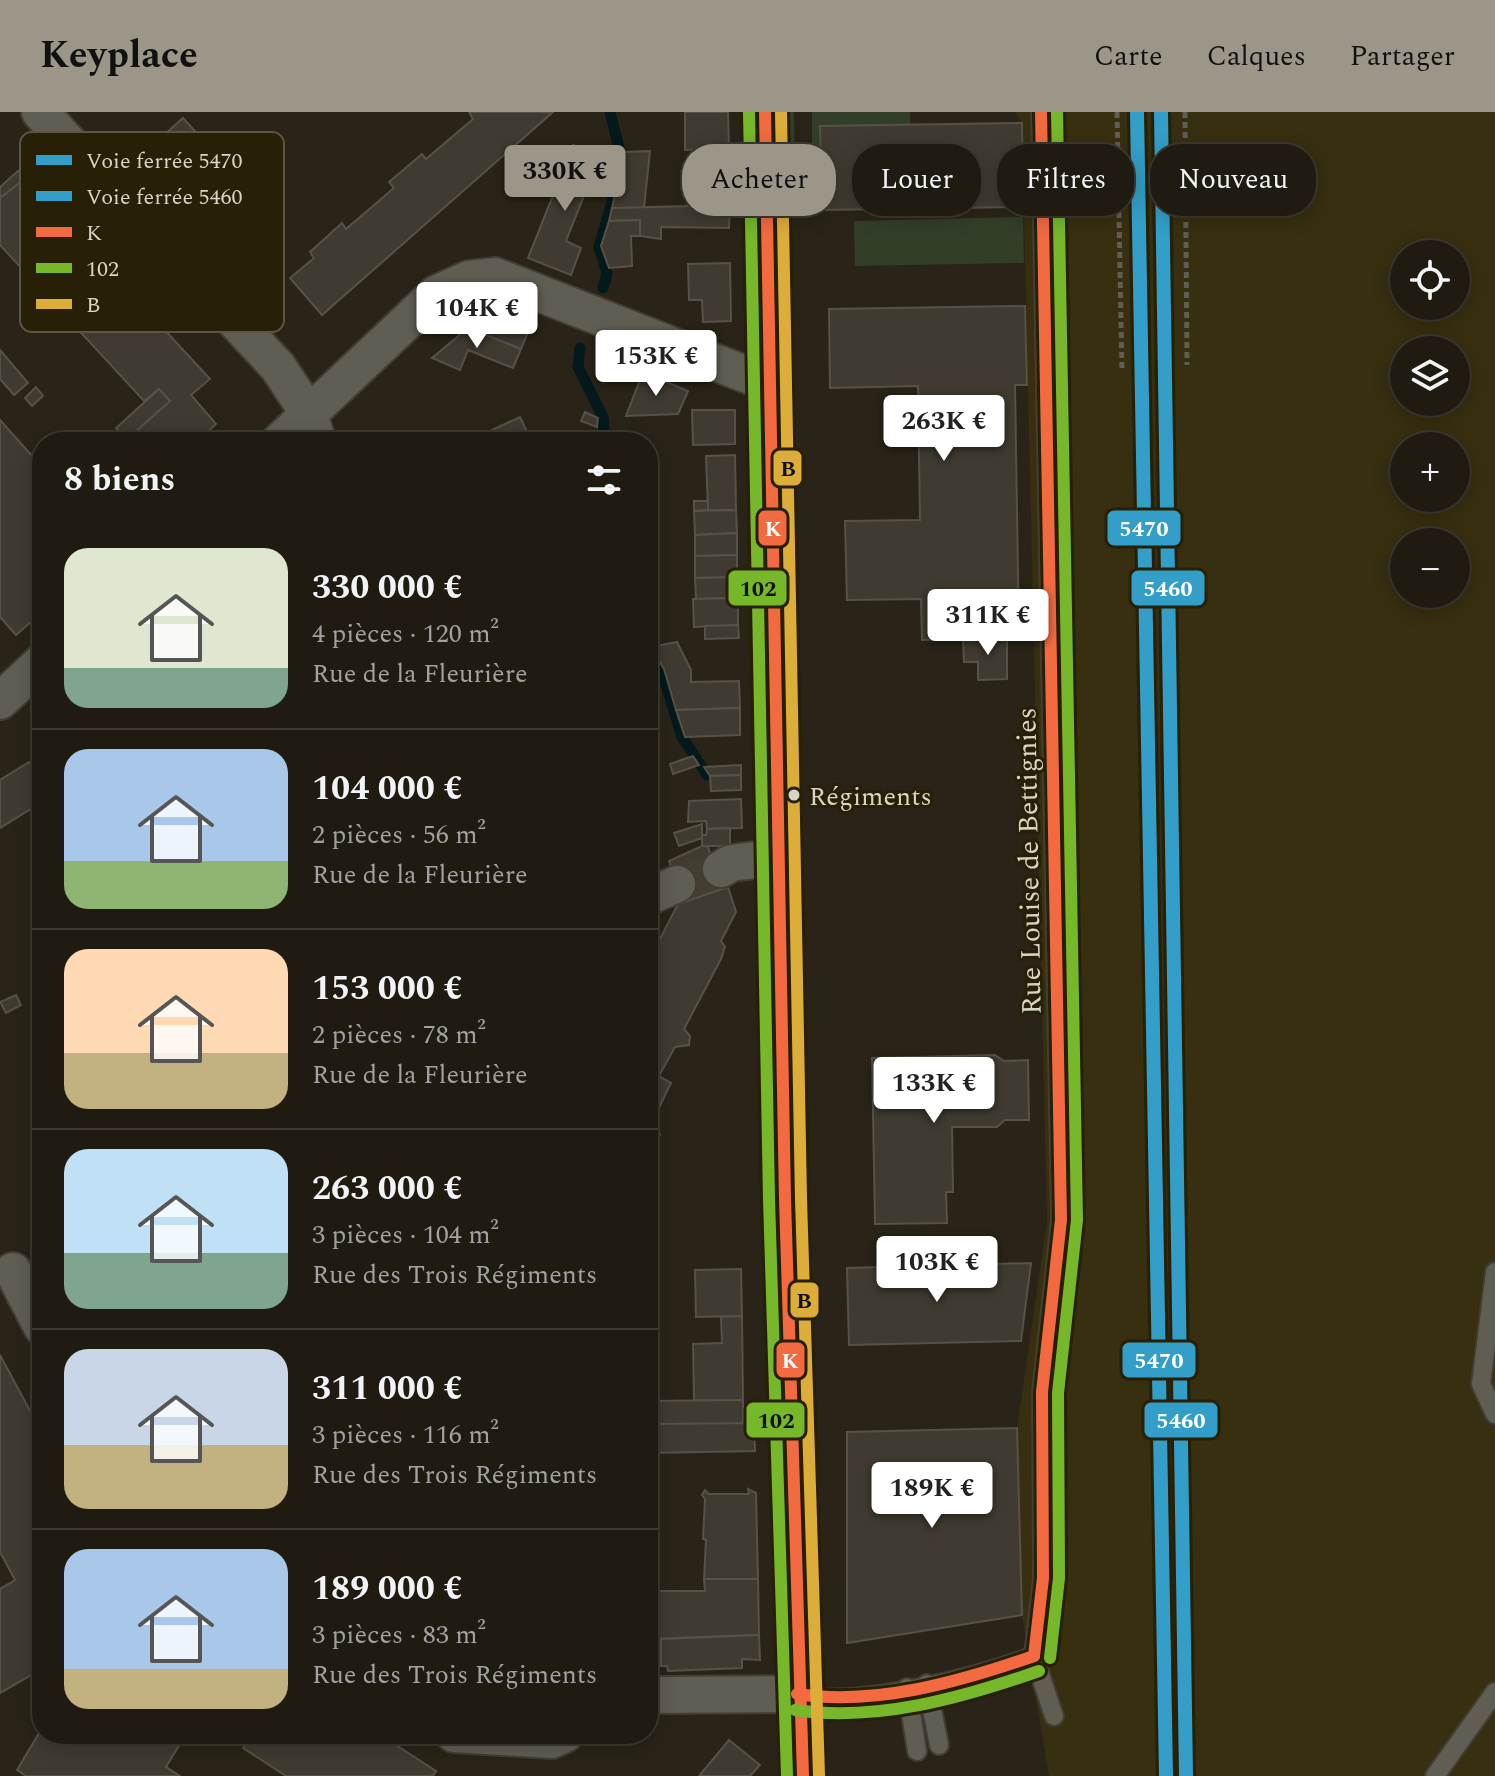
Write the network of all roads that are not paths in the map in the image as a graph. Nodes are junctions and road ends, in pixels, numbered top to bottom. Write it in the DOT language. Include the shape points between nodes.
graph roads {
  1 [pos="40,112"];
  2 [pos="765,112"];
  3 [pos="1041,112"];
  4 [pos="59,132"];
  5 [pos="245,332"];
  6 [pos="770,375"];
  7 [pos="314,428"];
  8 [pos="32,671"];
  9 [pos="0,701"];
  10 [pos="780,857"];
  11 [pos="721,869"];
  12 [pos="18,1268"];
  13 [pos="1495,1272"];
  14 [pos="32,1302"];
  15 [pos="1495,1414"];
  16 [pos="1034,1656"];
  17 [pos="927,1684"];
  18 [pos="907,1688"];
  19 [pos="1495,1692"];
  20 [pos="797,1694"];
  21 [pos="658,1695"];
  22 [pos="1054,1716"];
  23 [pos="939,1745"];
  24 [pos="917,1751"];
  25 [pos="803,1776"];
  26 [pos="1435,1776"];
  1 -- 4 [label="street"];
  2 -- 6 [label="main road"];
  3 -- 16 [label="lane, Rue Louise de Bettignies" via="1061,1220 1042,1392 1043,1578"];
  5 -- 7 [label="street" via="278,367"];
  6 -- 7 [label="street" via="750,376 495,276 469,279 436,294"];
  6 -- 10 [label="main road"];
  8 -- 9 [label="street"];
  10 -- 11 [label="street"];
  10 -- 20 [label="main road"];
  12 -- 14 [label="street"];
  13 -- 15 [label="lane" via="1481,1384"];
  16 -- 17 [label="lane" via="996,1671"];
  16 -- 22 [label="lane"];
  17 -- 18 [label="lane"];
  17 -- 23 [label="lane"];
  18 -- 20 [label="lane" via="819,1700"];
  18 -- 24 [label="lane"];
  19 -- 26 [label="lane"];
  20 -- 21 [label="street"];
  20 -- 25 [label="main road"];
}
